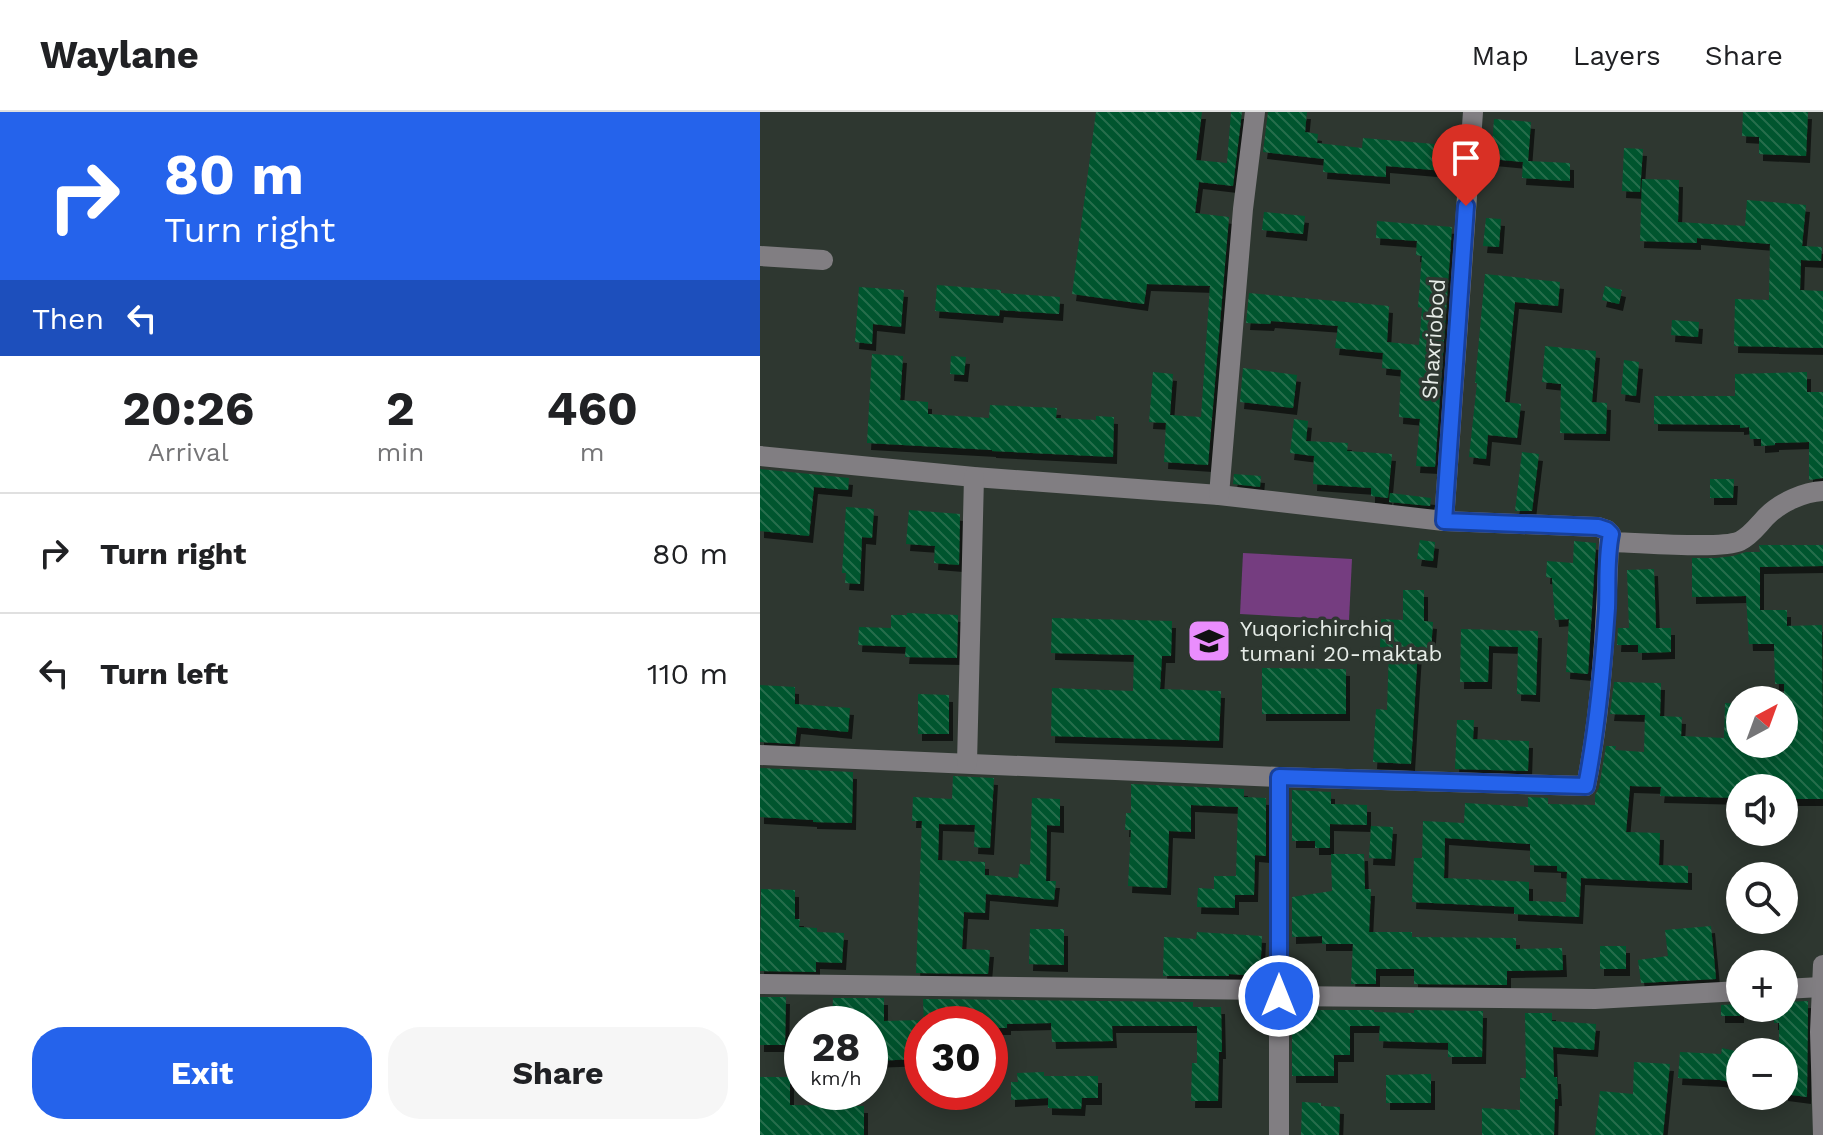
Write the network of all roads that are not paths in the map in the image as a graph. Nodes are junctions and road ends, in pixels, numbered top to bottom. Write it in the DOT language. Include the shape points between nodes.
graph roads {
  1 [pos="1255,112"];
  2 [pos="1473,112"];
  3 [pos="760,256"];
  4 [pos="823,260"];
  5 [pos="760,456"];
  6 [pos="974,477"];
  7 [pos="1823,491"];
  8 [pos="1219,495"];
  9 [pos="1444,521"];
  10 [pos="1609,542"];
  11 [pos="760,755"];
  12 [pos="967,763"];
  13 [pos="1279,777"];
  14 [pos="1823,965"];
  15 [pos="760,984"];
  16 [pos="1821,987"];
  17 [pos="1798,988"];
  18 [pos="1726,992"];
  19 [pos="1279,993"];
  20 [pos="1821,1032"];
  21 [pos="1279,1135"];
  22 [pos="1823,1135"];
  1 -- 8 [label="street"];
  2 -- 9 [label="street, Shaxriobod"];
  3 -- 4 [label="street"];
  5 -- 6 [label="street"];
  6 -- 8 [label="street"];
  6 -- 12 [label="street"];
  7 -- 10 [label="street" via="1786,501 1737,543"];
  8 -- 9 [label="street"];
  9 -- 10 [label="street" via="1598,527 1611,534"];
  10 -- 13 [label="street" via="1604,643 1586,786"];
  11 -- 12 [label="street"];
  12 -- 13 [label="street"];
  13 -- 19 [label="street"];
  14 -- 16 [label="street"];
  15 -- 19 [label="street"];
  16 -- 17 [label="street"];
  16 -- 20 [label="street"];
  18 -- 19 [label="street" via="1595,999"];
  19 -- 21 [label="street"];
  20 -- 22 [label="street"];
}
